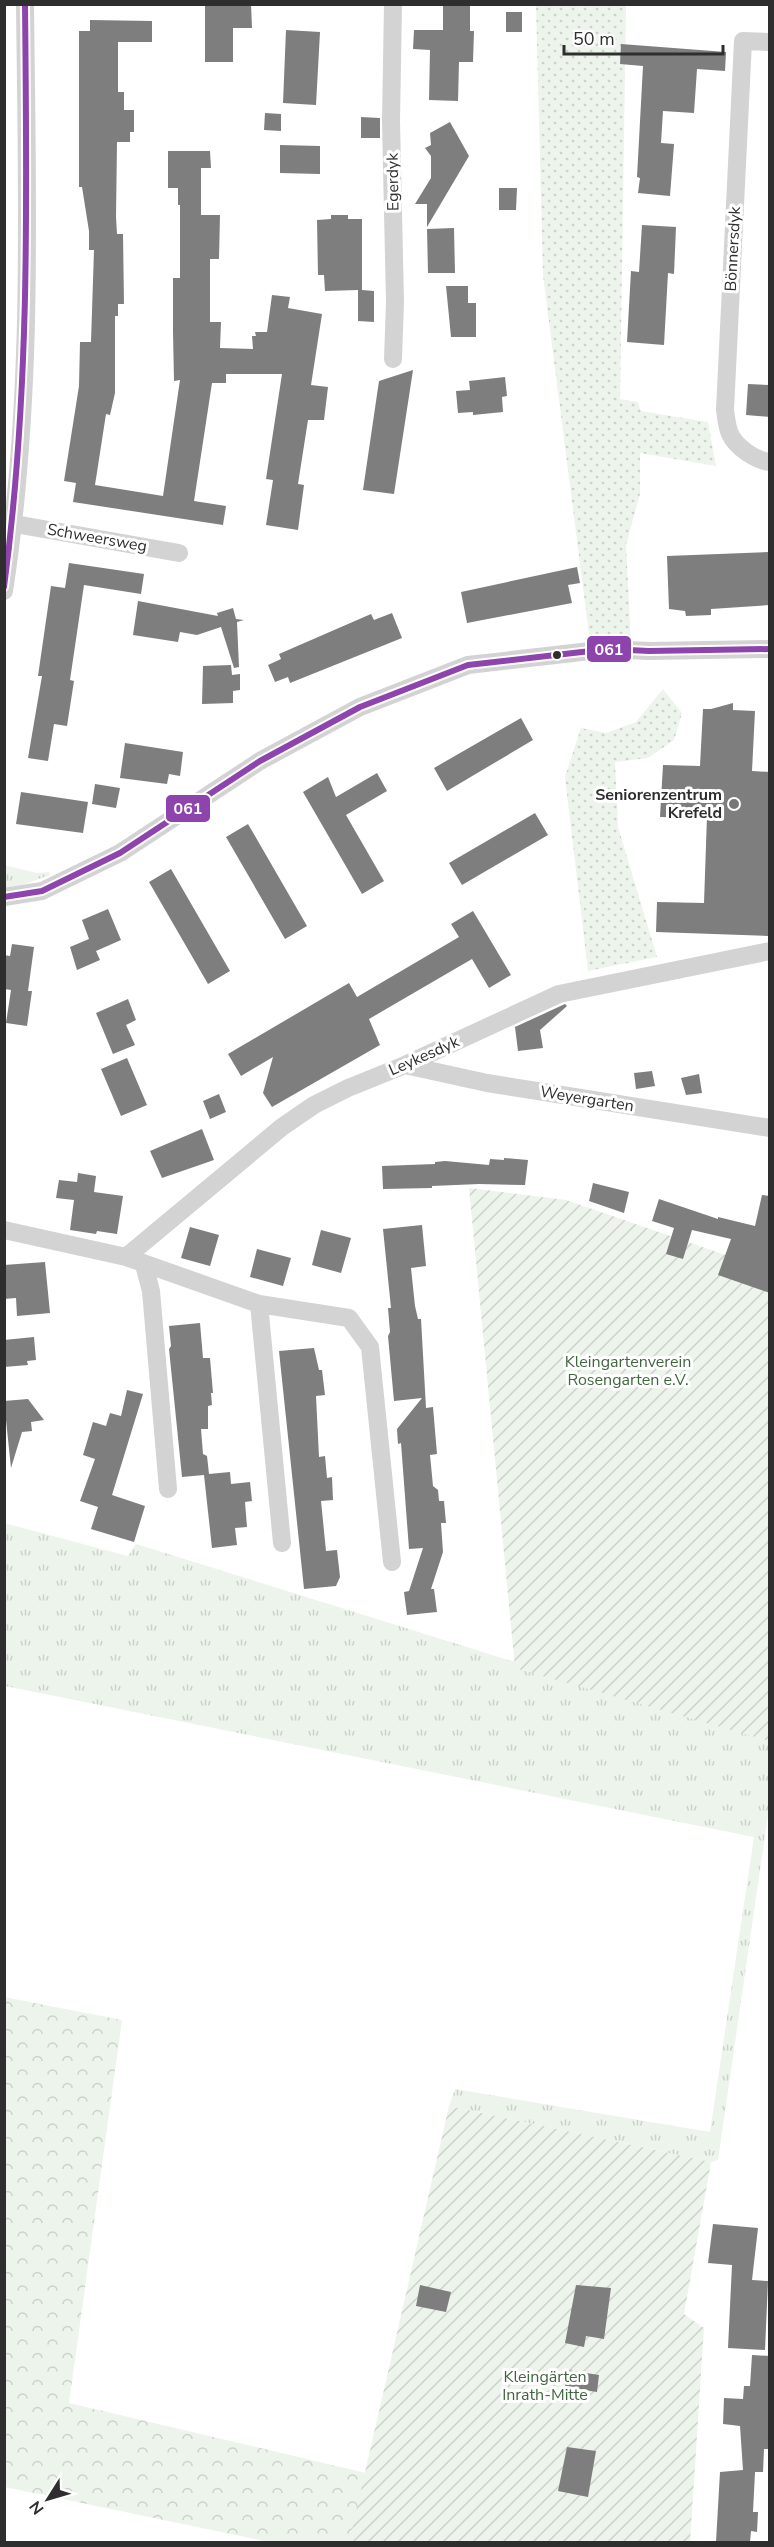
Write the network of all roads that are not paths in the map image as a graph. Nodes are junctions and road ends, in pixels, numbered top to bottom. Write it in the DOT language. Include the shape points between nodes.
graph roads {
  1 [pos="25,4"];
  2 [pos="393,4"];
  3 [pos="770,42"];
  4 [pos="393,359"];
  5 [pos="770,462"];
  6 [pos="15,524"];
  7 [pos="179,553"];
  8 [pos="4,591"];
  9 [pos="770,649"];
  10 [pos="4,897"];
  11 [pos="770,951"];
  12 [pos="405,1065"];
  13 [pos="770,1128"];
  14 [pos="4,1230"];
  15 [pos="126,1257"];
  16 [pos="144,1265"];
  17 [pos="258,1304"];
  18 [pos="168,1489"];
  19 [pos="282,1544"];
  20 [pos="392,1562"];
  1 -- 6 [label="street" via="27,296"];
  2 -- 4 [label="street, Egerdyk"];
  3 -- 5 [label="street, Bönnersdyk" via="743,40 724,410 730,434 744,450"];
  6 -- 7 [label="street, Schweersweg"];
  6 -- 8 [label="street"];
  9 -- 10 [label="street" via="608,649 468,666 360,706 260,760 120,853 42,891"];
  11 -- 12 [label="street, Leykesdyk" via="559,994"];
  12 -- 13 [label="street, Weyergarten" via="487,1083"];
  12 -- 15 [label="street, Leykesdyk" via="314,1105 282,1127"];
  14 -- 15 [label="street"];
  15 -- 16 [label="street"];
  16 -- 17 [label="street"];
  16 -- 18 [label="street" via="151,1291"];
  17 -- 19 [label="street"];
  17 -- 20 [label="street" via="350,1318 370,1347"];
}
